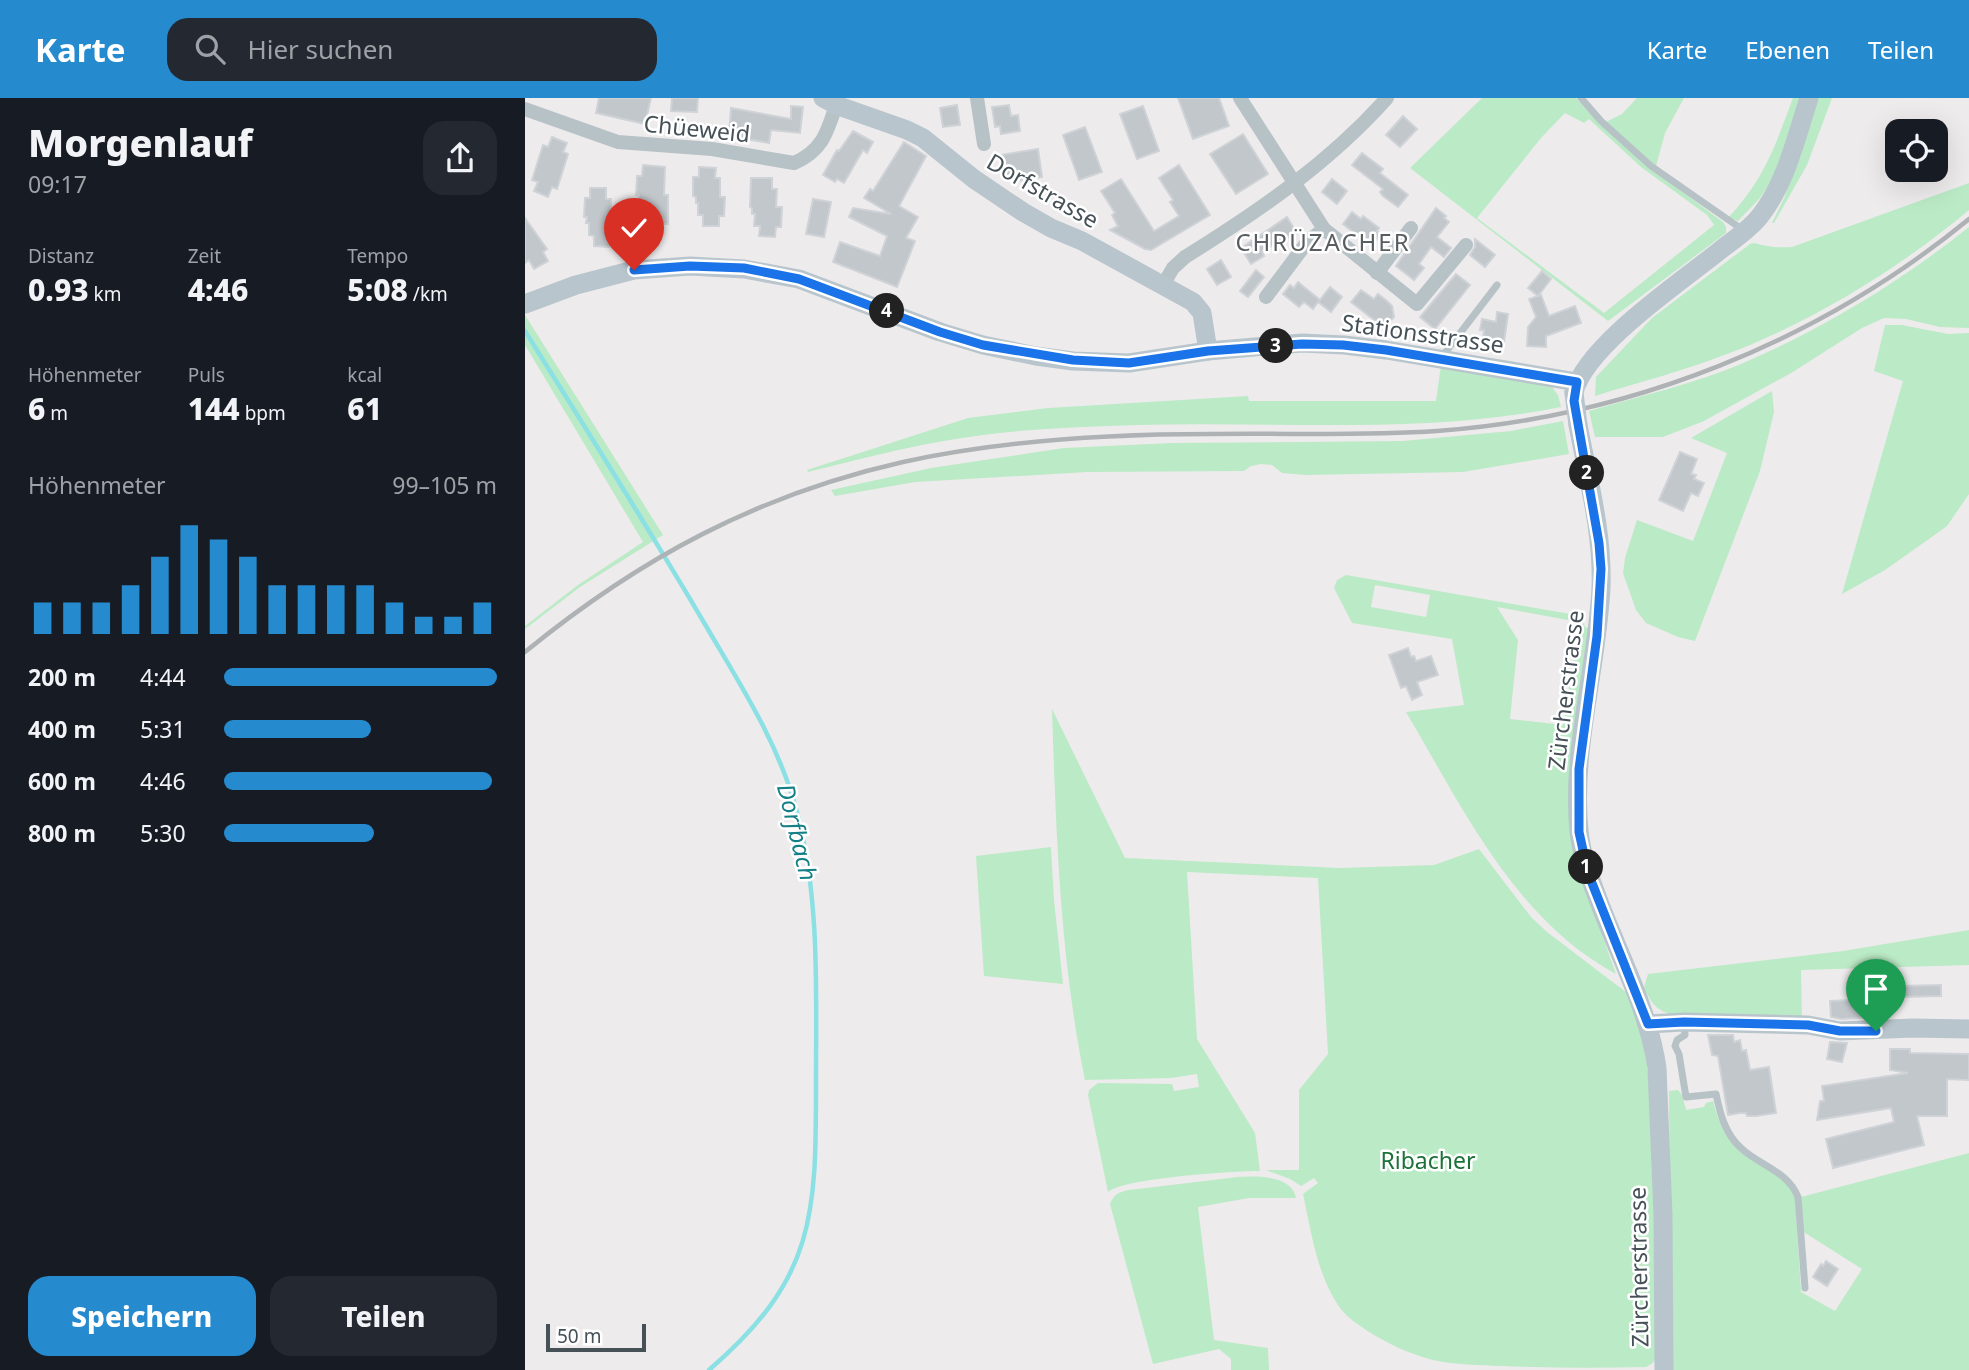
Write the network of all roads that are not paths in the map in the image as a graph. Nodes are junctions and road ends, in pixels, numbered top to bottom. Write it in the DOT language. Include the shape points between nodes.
graph roads {
  1 [pos="977,98"];
  2 [pos="1240,98"];
  3 [pos="1387,98"];
  4 [pos="1581,98"];
  5 [pos="1809,98"];
  6 [pos="829,102"];
  7 [pos="526,113"];
  8 [pos="984,144"];
  9 [pos="1296,185"];
  10 [pos="1411,228"];
  11 [pos="1324,229"];
  12 [pos="1745,231"];
  13 [pos="1466,245"];
  14 [pos="1377,273"];
  15 [pos="1163,285"];
  16 [pos="1497,285"];
  17 [pos="1266,298"];
  18 [pos="525,303"];
  19 [pos="1208,351"];
  20 [pos="1440,358"];
  21 [pos="1576,387"];
  22 [pos="1684,1022"];
  23 [pos="1648,1024"];
  24 [pos="1969,1029"];
  25 [pos="1805,1288"];
  26 [pos="1664,1370"];
  1 -- 8 [label="street"];
  2 -- 9 [label="street"];
  3 -- 9 [label="street"];
  4 -- 12 [label="lane" via="1651,166"];
  5 -- 12 [label="main road" via="1779,186"];
  6 -- 7 [label="street, Chüeweid" via="826,134 817,149 794,163 712,149 618,142"];
  6 -- 15 [label="main road, Dorfstrasse" via="923,138 1023,212"];
  9 -- 11 [label="street"];
  9 -- 15 [label="street" via="1185,257"];
  10 -- 14 [label="street"];
  11 -- 14 [label="street"];
  11 -- 17 [label="street" via="1308,241"];
  12 -- 21 [label="main road" via="1608,343"];
  13 -- 14 [label="street" via="1417,304"];
  15 -- 19 [label="main road, Dorfstrasse" via="1193,302 1202,313"];
  16 -- 20 [label="lane"];
  18 -- 19 [label="main road, Stationsstrasse" via="634,270 744,268 799,279 940,332 1015,352 1129,363"];
  19 -- 20 [label="main road, Stationsstrasse" via="1316,344"];
  20 -- 21 [label="main road, Stationsstrasse"];
  21 -- 23 [label="main road, Zürcherstrasse, bridge" via="1601,569 1579,769 1579,832 1588,873"];
  22 -- 23 [label="main road"];
  22 -- 24 [label="main road" via="1808,1025 1840,1031"];
  22 -- 25 [label="lane" via="1685,1035 1675,1046 1686,1097 1716,1094 1721,1118 1734,1140 1794,1187"];
  23 -- 26 [label="main road, Zürcherstrasse" via="1657,1068"];
}
